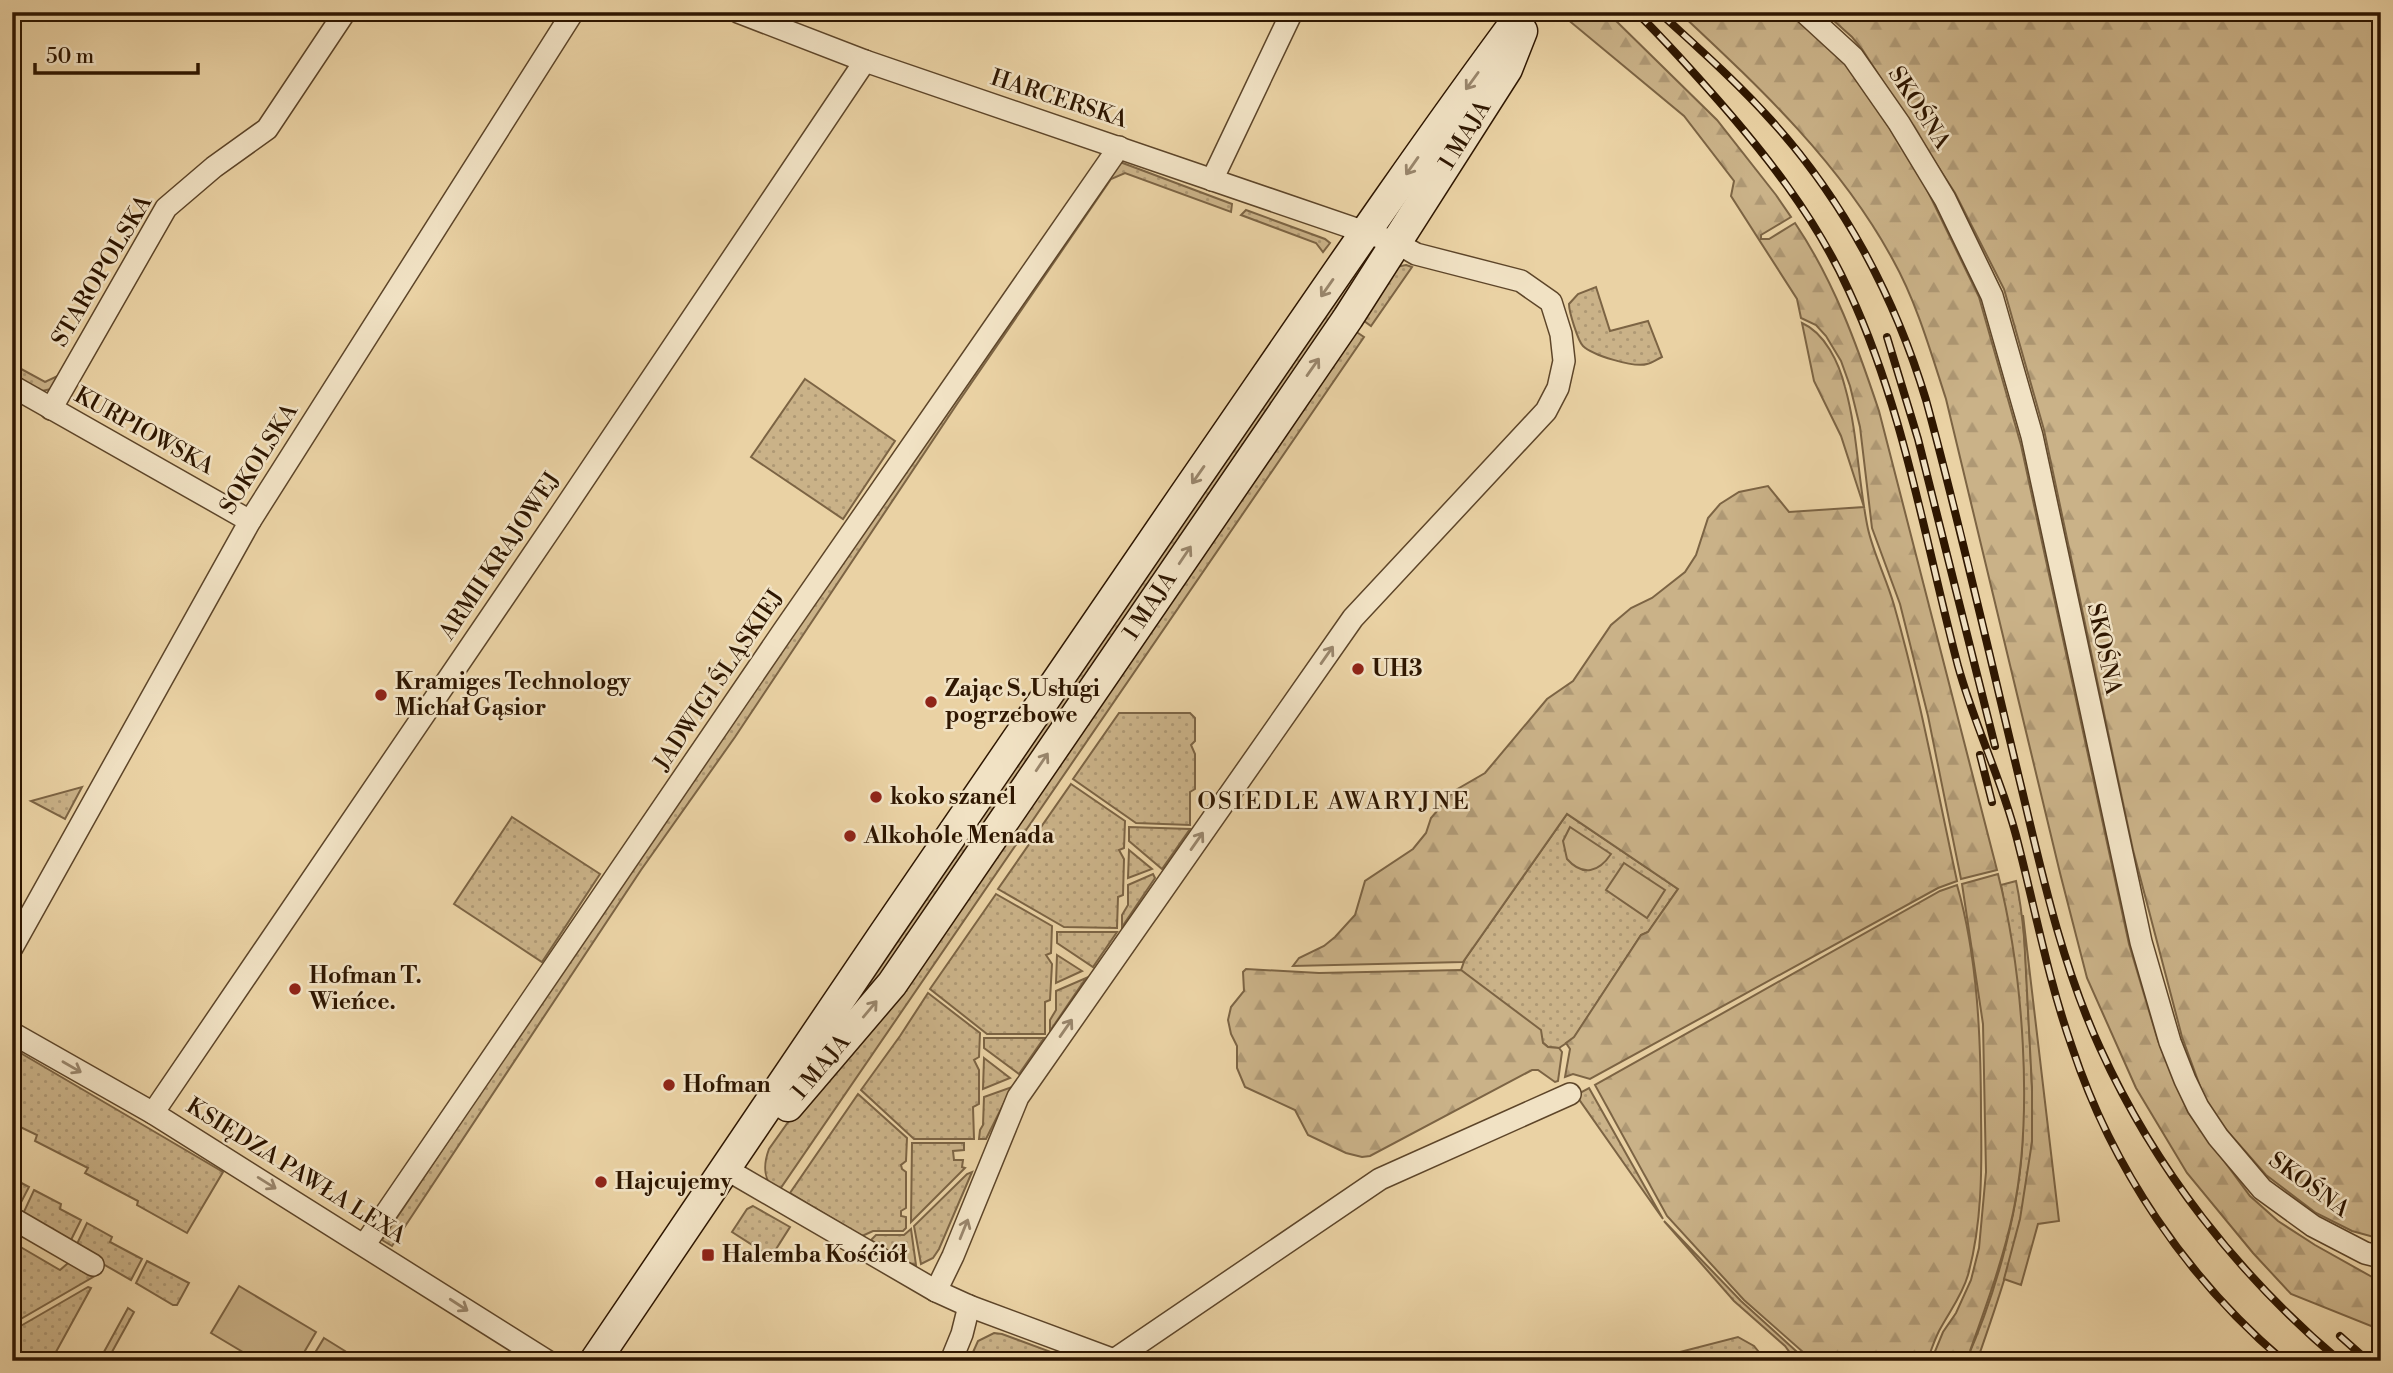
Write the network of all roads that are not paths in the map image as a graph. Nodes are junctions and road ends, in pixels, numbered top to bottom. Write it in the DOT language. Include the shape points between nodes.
graph roads {
  1 [pos="345,12"];
  2 [pos="573,12"];
  3 [pos="738,12"];
  4 [pos="1292,12"];
  5 [pos="1522,12"];
  6 [pos="1530,12"];
  7 [pos="1804,12"];
  8 [pos="865,61"];
  9 [pos="1119,147"];
  10 [pos="1212,180"];
  11 [pos="1366,232"];
  12 [pos="1397,243"];
  13 [pos="12,386"];
  14 [pos="51,409"];
  15 [pos="250,521"];
  16 [pos="12,947"];
  17 [pos="12,1033"];
  18 [pos="1570,1094"];
  19 [pos="153,1113"];
  20 [pos="726,1169"];
  21 [pos="12,1218"];
  22 [pos="365,1244"];
  23 [pos="2381,1257"];
  24 [pos="93,1265"];
  25 [pos="936,1291"];
  26 [pos="969,1306"];
  27 [pos="1116,1360"];
  28 [pos="547,1361"];
  29 [pos="595,1361"];
  30 [pos="951,1361"];
  1 -- 14 [label="street, STAROPOLSKA" via="267,129 166,208"];
  2 -- 15 [label="street, SOKOLSKA"];
  3 -- 8 [label="street, HARCERSKA"];
  4 -- 10 [label="street"];
  5 -- 11 [label="main road, 1 MAJA, one-way"];
  6 -- 12 [label="main road, 1 MAJA" via="1507,69"];
  7 -- 23 [label="street, SKOŚNA" via="1853,57 1899,123 1945,199 1992,296 2032,436 2141,942 2185,1080 2218,1137 2262,1189 2313,1226"];
  8 -- 9 [label="street, HARCERSKA"];
  8 -- 19 [label="street, ARMII KRAJOWEJ"];
  9 -- 10 [label="street, HARCERSKA"];
  9 -- 22 [label="street, JADWIGI ŚLĄSKIEJ"];
  10 -- 11 [label="street, HARCERSKA"];
  11 -- 12 [label="street, HARCERSKA"];
  11 -- 20 [label="main road, 1 MAJA, one-way" via="919,879"];
  20 -- 12 [label="main road, 1 MAJA, one-way" via="783,1111 892,984"];
  25 -- 12 [label="street, HARCERSKA, one-way" via="1017,1097 1353,618 1546,411 1558,388 1564,361 1551,302 1521,281 1416,254"];
  13 -- 14 [label="street, KURPIOWSKA"];
  14 -- 15 [label="street, KURPIOWSKA"];
  15 -- 16 [label="street, SOKOLSKA"];
  17 -- 19 [label="street, KSIĘDZA PAWŁA LEXA, one-way"];
  18 -- 27 [label="street" via="1380,1179"];
  19 -- 22 [label="street, KSIĘDZA PAWŁA LEXA, one-way"];
  20 -- 25 [label="street"];
  20 -- 29 [label="main road, 1 MAJA"];
  21 -- 24 [label="street"];
  22 -- 28 [label="street, KSIĘDZA PAWŁA LEXA, one-way"];
  25 -- 26 [label="street"];
  26 -- 27 [label="street"];
  26 -- 30 [label="street"];
}
